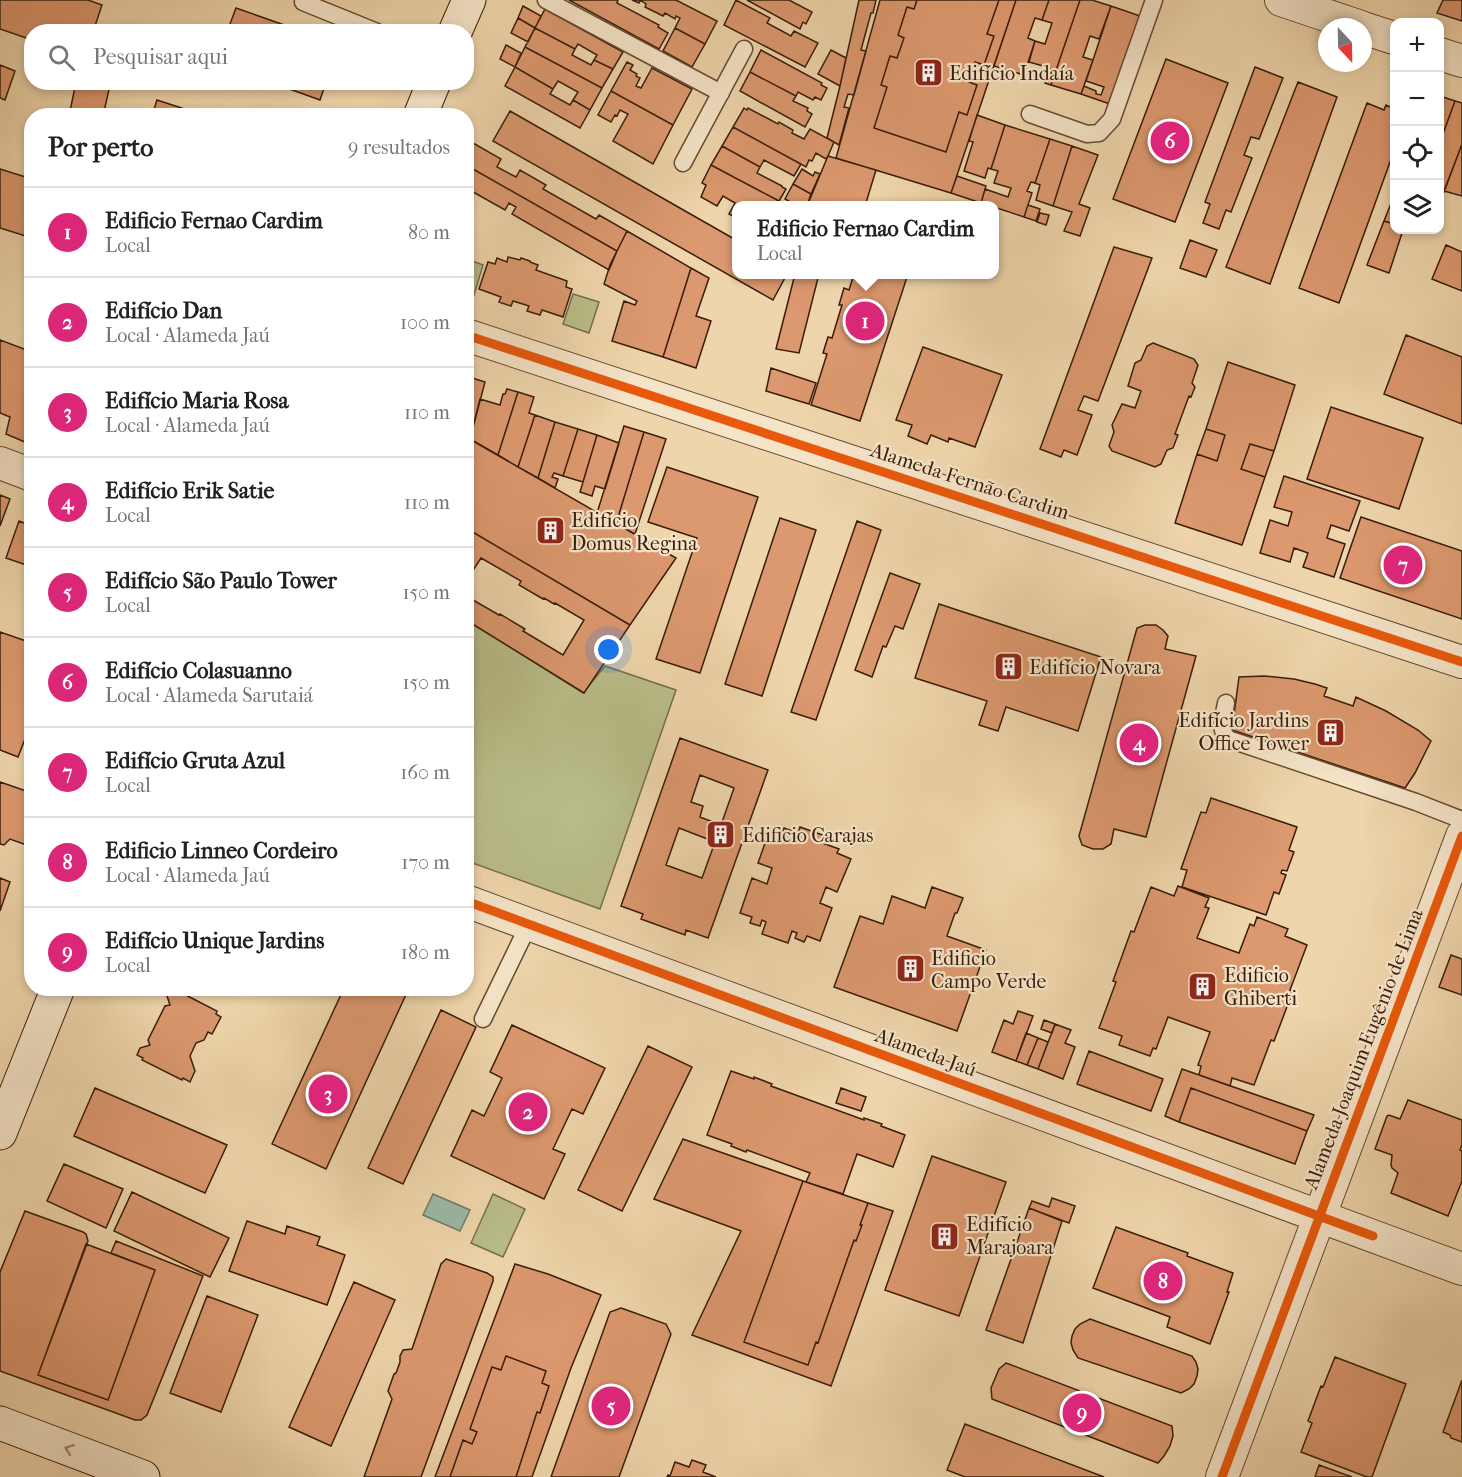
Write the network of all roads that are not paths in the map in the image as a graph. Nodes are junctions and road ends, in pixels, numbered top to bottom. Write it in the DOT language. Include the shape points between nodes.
graph roads {
  1 [pos="469,0"];
  2 [pos="546,0"];
  3 [pos="1154,0"];
  4 [pos="1281,0"];
  5 [pos="303,2"];
  6 [pos="1335,18"];
  7 [pos="357,24"];
  8 [pos="458,24"];
  9 [pos="1372,30"];
  10 [pos="1390,36"];
  11 [pos="744,49"];
  12 [pos="1444,55"];
  13 [pos="1462,61"];
  14 [pos="431,90"];
  15 [pos="721,93"];
  16 [pos="423,108"];
  17 [pos="1030,114"];
  18 [pos="683,163"];
  19 [pos="474,338"];
  20 [pos="0,462"];
  21 [pos="24,472"];
  22 [pos="1462,662"];
  23 [pos="1226,703"];
  24 [pos="1462,820"];
  25 [pos="1462,836"];
  26 [pos="474,904"];
  27 [pos="529,924"];
  28 [pos="55,996"];
  29 [pos="483,1019"];
  30 [pos="0,1133"];
  31 [pos="1319,1217"];
  32 [pos="1462,1269"];
  33 [pos="0,1423"];
  34 [pos="143,1477"];
  35 [pos="1222,1477"];
  1 -- 8 [label="main road"];
  2 -- 15 [label="lane"];
  3 -- 17 [label="lane" via="1112,119 1099,133 1087,134"];
  4 -- 6 [label="street"];
  5 -- 7 [label="lane"];
  9 -- 10 [label="street"];
  11 -- 15 [label="lane"];
  12 -- 13 [label="street"];
  14 -- 16 [label="main road"];
  15 -- 18 [label="lane"];
  19 -- 22 [label="street, Alameda Fernão Cardim"];
  20 -- 21 [label="street"];
  23 -- 24 [label="lane" via="1222,727 1228,739"];
  25 -- 31 [label="street, Alameda Joaquim Eugênio de Lima"];
  26 -- 27 [label="street, Alameda Jaú"];
  27 -- 29 [label="lane"];
  27 -- 31 [label="street, Alameda Jaú"];
  28 -- 30 [label="main road"];
  31 -- 32 [label="street, Alameda Jaú"];
  31 -- 35 [label="street, Alameda Joaquim Eugênio de Lima"];
  34 -- 33 [label="main road, one-way"];
}
